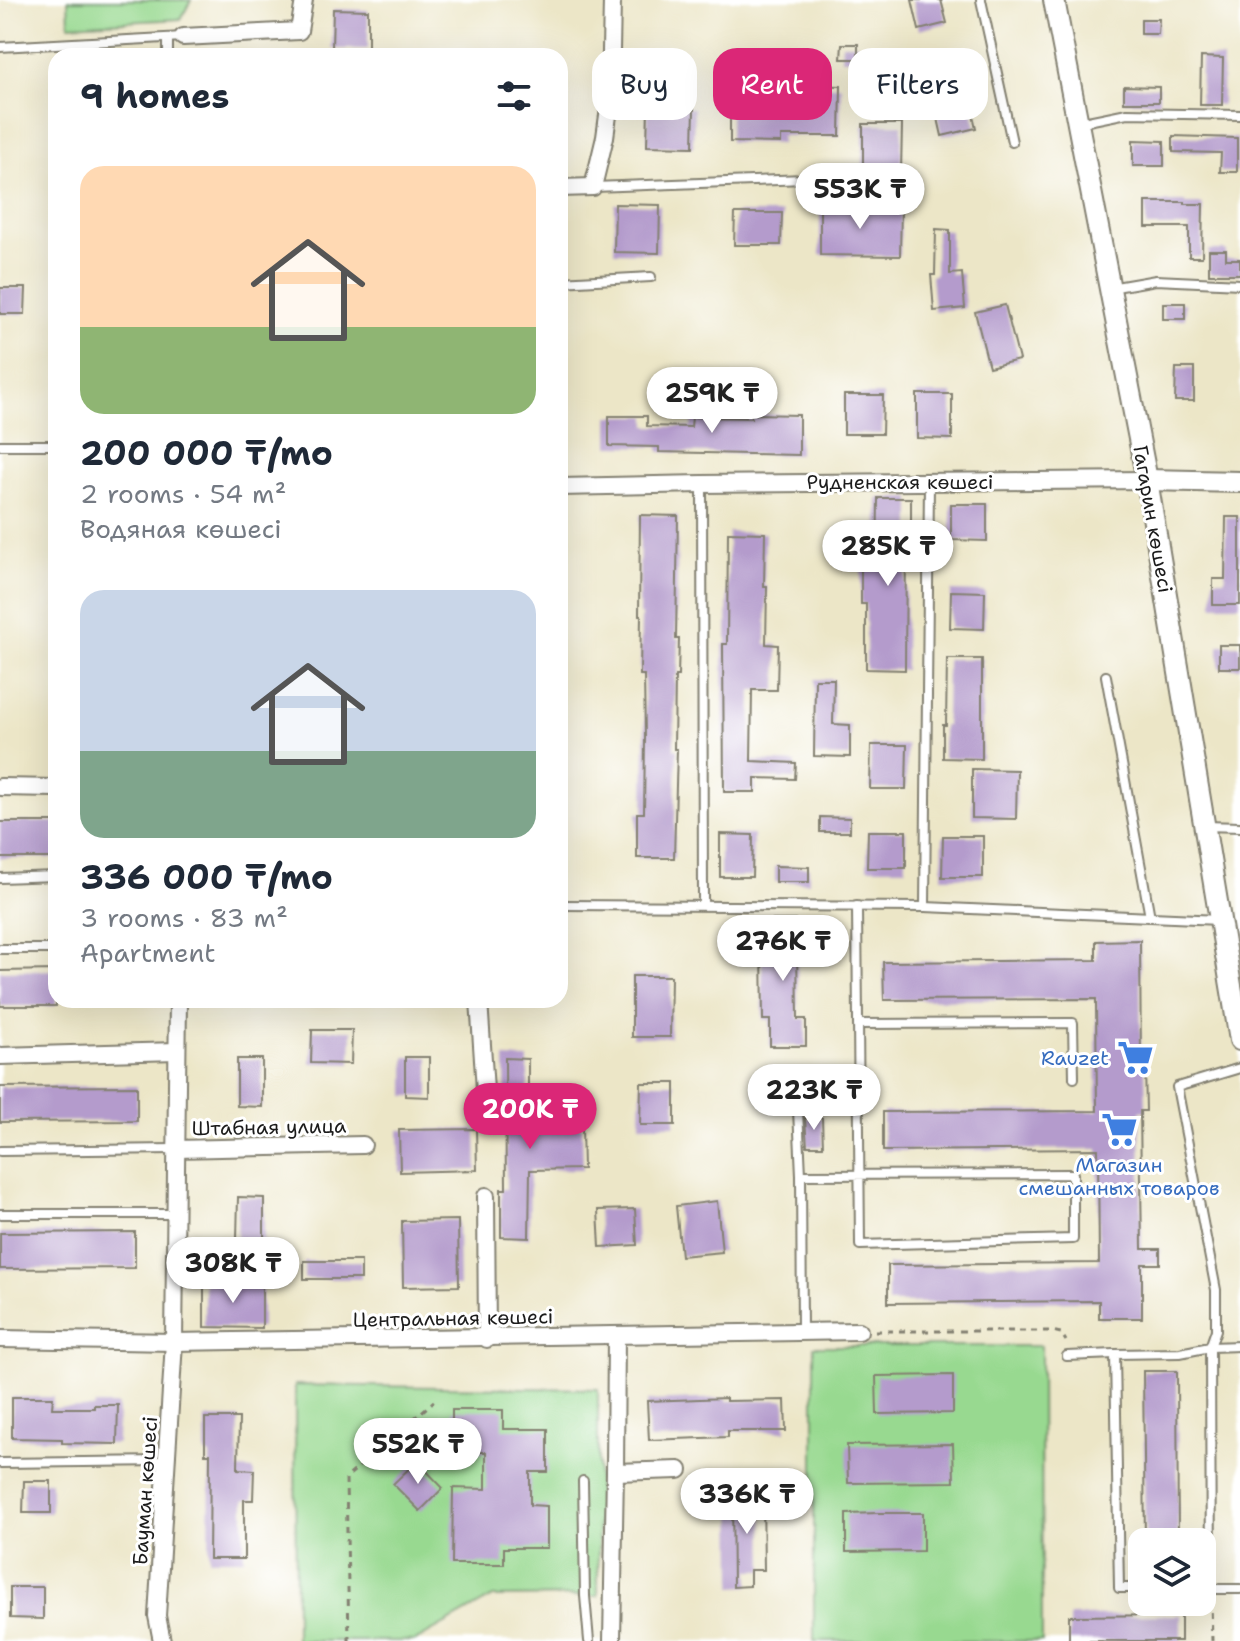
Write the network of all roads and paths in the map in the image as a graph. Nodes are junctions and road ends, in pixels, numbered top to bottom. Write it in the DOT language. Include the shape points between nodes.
graph roads {
  1 [pos="304,0"];
  2 [pos="612,0"];
  3 [pos="981,0"];
  4 [pos="1054,0"];
  5 [pos="175,38"];
  6 [pos="0,47"];
  7 [pos="171,48"];
  8 [pos="1240,115"];
  9 [pos="1078,123"];
  10 [pos="1012,142"];
  11 [pos="830,178"];
  12 [pos="593,187"];
  13 [pos="568,188"];
  14 [pos="651,277"];
  15 [pos="568,282"];
  16 [pos="1240,284"];
  17 [pos="1110,288"];
  18 [pos="0,445"];
  19 [pos="48,445"];
  20 [pos="1147,480"];
  21 [pos="929,482"];
  22 [pos="1240,482"];
  23 [pos="702,484"];
  24 [pos="568,487"];
  25 [pos="1106,676"];
  26 [pos="0,787"];
  27 [pos="48,788"];
  28 [pos="1204,826"];
  29 [pos="1240,827"];
  30 [pos="48,876"];
  31 [pos="0,878"];
  32 [pos="568,905"];
  33 [pos="703,905"];
  34 [pos="857,906"];
  35 [pos="925,907"];
  36 [pos="1150,917"];
  37 [pos="1220,920"];
  38 [pos="0,949"];
  39 [pos="48,949"];
  40 [pos="178,1008"];
  41 [pos="480,1008"];
  42 [pos="858,1024"];
  43 [pos="1240,1040"];
  44 [pos="177,1051"];
  45 [pos="0,1056"];
  46 [pos="1240,1068"];
  47 [pos="1074,1078"];
  48 [pos="858,1088"];
  49 [pos="486,1105"];
  50 [pos="363,1145"];
  51 [pos="176,1149"];
  52 [pos="0,1151"];
  53 [pos="801,1175"];
  54 [pos="858,1175"];
  55 [pos="486,1196"];
  56 [pos="0,1214"];
  57 [pos="175,1214"];
  58 [pos="859,1331"];
  59 [pos="802,1332"];
  60 [pos="616,1335"];
  61 [pos="0,1339"];
  62 [pos="487,1339"];
  63 [pos="174,1342"];
  64 [pos="1240,1346"];
  65 [pos="1210,1347"];
  66 [pos="1115,1354"];
  67 [pos="1067,1356"];
  68 [pos="434,1401"];
  69 [pos="167,1461"];
  70 [pos="0,1463"];
  71 [pos="679,1470"];
  72 [pos="615,1472"];
  73 [pos="583,1481"];
  74 [pos="1207,1528"];
  75 [pos="1128,1588"];
  76 [pos="1216,1589"];
  77 [pos="1240,1589"];
  78 [pos="1209,1616"];
  79 [pos="162,1641"];
  80 [pos="349,1641"];
  81 [pos="589,1641"];
  82 [pos="612,1641"];
  83 [pos="1212,1641"];
  1 -- 5 [label="street" via="299,31"];
  2 -- 12 [label="street" via="610,101"];
  3 -- 10 [label="lane"];
  4 -- 9 [label="street, Гагарин көшесі"];
  5 -- 6 [label="lane"];
  5 -- 7 [label="lane"];
  8 -- 9 [label="lane" via="1127,113"];
  9 -- 17 [label="street, Гагарин көшесі"];
  11 -- 12 [label="lane"];
  12 -- 13 [label="street"];
  14 -- 15 [label="lane"];
  16 -- 17 [label="lane" via="1156,280"];
  17 -- 20 [label="street, Гагарин көшесі"];
  18 -- 19 [label="lane"];
  20 -- 21 [label="street, Рудненская көшесі"];
  20 -- 22 [label="street, Рудненская көшесі"];
  20 -- 28 [label="street, Гагарин көшесі"];
  21 -- 23 [label="street, Рудненская көшесі"];
  21 -- 35 [label="lane"];
  23 -- 24 [label="street, Рудненская көшесі"];
  23 -- 33 [label="lane"];
  25 -- 36 [label="lane"];
  26 -- 27 [label="street"];
  28 -- 29 [label="lane"];
  28 -- 37 [label="street, Гагарин көшесі"];
  30 -- 31 [label="lane"];
  32 -- 33 [label="lane"];
  33 -- 34 [label="lane"];
  34 -- 35 [label="lane"];
  34 -- 42 [label="lane"];
  35 -- 36 [label="lane"];
  36 -- 37 [label="lane"];
  37 -- 43 [label="street, Гагарин көшесі"];
  38 -- 39 [label="lane"];
  40 -- 44 [label="street, Бауман көшесі"];
  41 -- 49 [label="street"];
  42 -- 47 [label="lane" via="1073,1023"];
  42 -- 48 [label="lane"];
  44 -- 45 [label="street"];
  44 -- 51 [label="street, Бауман көшесі"];
  46 -- 65 [label="lane" via="1177,1087 1216,1290 1216,1330"];
  48 -- 53 [label="lane" via="797,1088"];
  48 -- 54 [label="lane"];
  50 -- 51 [label="street, Штабная улица"];
  51 -- 52 [label="lane"];
  51 -- 57 [label="street, Бауман көшесі"];
  53 -- 54 [label="lane"];
  53 -- 59 [label="lane"];
  54 -- 54 [label="lane" via="1073,1174 1073,1239 860,1245"];
  55 -- 62 [label="street"];
  56 -- 57 [label="lane"];
  57 -- 63 [label="street, Бауман көшесі"];
  58 -- 59 [label="street, Центральная көшесі"];
  58 -- 67 [label="path" via="1052,1331 1061,1333"];
  59 -- 60 [label="street, Центральная көшесі"];
  60 -- 62 [label="street, Центральная көшесі"];
  60 -- 72 [label="street"];
  61 -- 63 [label="street, Центральная көшесі"];
  62 -- 63 [label="street, Центральная көшесі"];
  63 -- 69 [label="street, Бауман көшесі"];
  64 -- 65 [label="lane"];
  65 -- 66 [label="lane"];
  65 -- 74 [label="lane"];
  66 -- 67 [label="lane"];
  66 -- 75 [label="lane" via="1119,1588"];
  68 -- 80 [label="path" via="346,1478"];
  69 -- 70 [label="lane"];
  69 -- 79 [label="street, Бауман көшесі" via="157,1616"];
  71 -- 72 [label="street"];
  72 -- 82 [label="street"];
  73 -- 81 [label="lane"];
  76 -- 77 [label="lane"];
  78 -- 83 [label="path"];
}
